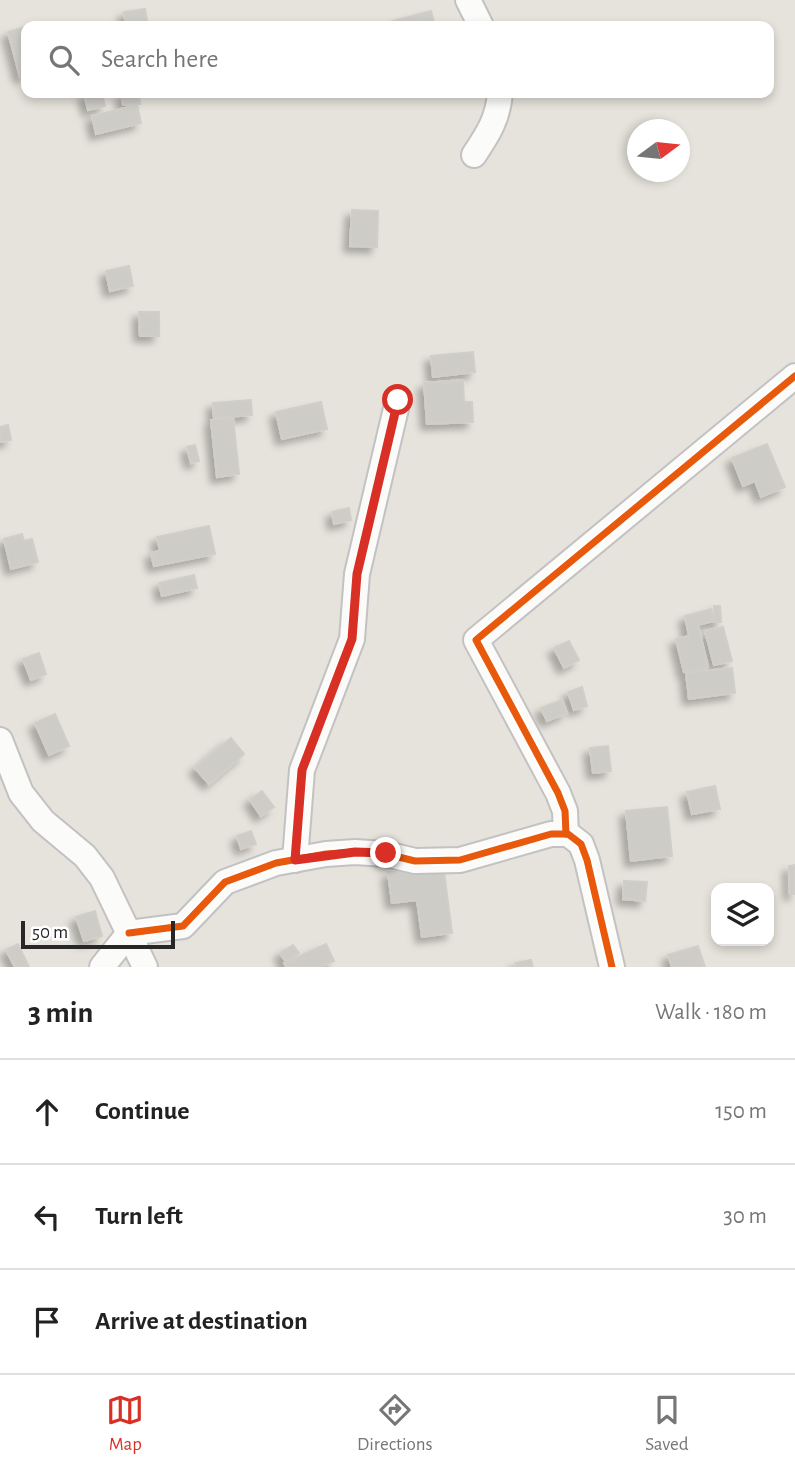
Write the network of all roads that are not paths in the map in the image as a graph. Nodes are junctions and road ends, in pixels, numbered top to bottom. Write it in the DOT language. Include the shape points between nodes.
graph roads {
  1 [pos="468,0"];
  2 [pos="478,21"];
  3 [pos="500,98"];
  4 [pos="474,155"];
  5 [pos="795,376"];
  6 [pos="398,400"];
  7 [pos="0,740"];
  8 [pos="566,834"];
  9 [pos="295,860"];
  10 [pos="129,933"];
  11 [pos="102,967"];
  12 [pos="145,967"];
  13 [pos="612,967"];
  1 -- 2 [label="street"];
  3 -- 4 [label="street" via="492,129"];
  5 -- 8 [label="street" via="476,640 558,793"];
  6 -- 9 [label="street" via="357,574 352,639 302,770"];
  7 -- 10 [label="street" via="21,793 102,878"];
  8 -- 9 [label="street" via="551,834 460,860 415,861 386,853 355,852"];
  8 -- 13 [label="street" via="581,844 587,860"];
  9 -- 10 [label="street" via="225,882 183,926"];
  10 -- 11 [label="street"];
  10 -- 12 [label="street"];
}
